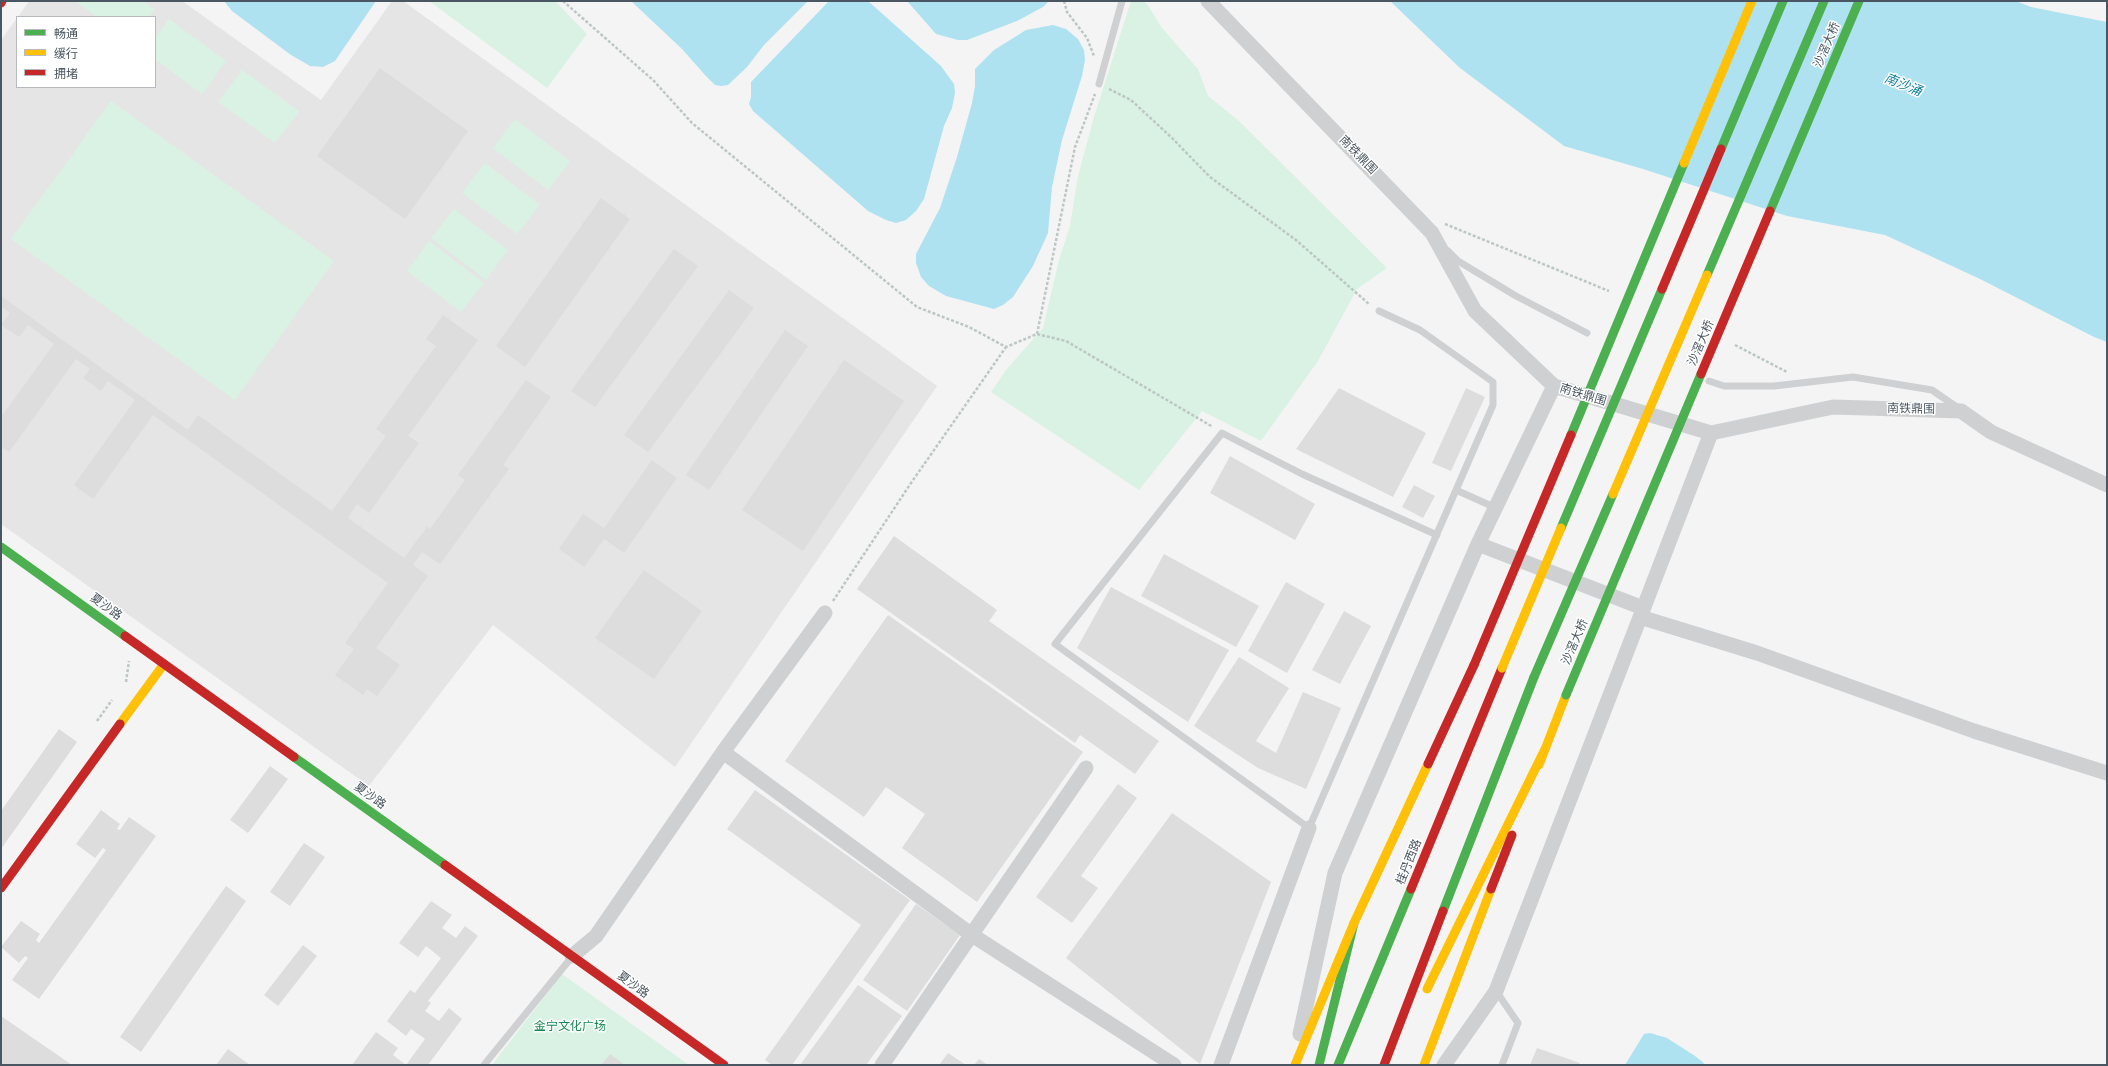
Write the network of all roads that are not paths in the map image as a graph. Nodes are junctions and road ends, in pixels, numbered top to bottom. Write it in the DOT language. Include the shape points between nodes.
graph roads {
  1 [pos="1122,1"];
  2 [pos="1208,1"];
  3 [pos="1752,1"];
  4 [pos="1784,1"];
  5 [pos="1824,1"];
  6 [pos="1859,1"];
  7 [pos="1099,84"];
  8 [pos="1432,233"];
  9 [pos="1379,311"];
  10 [pos="1587,333"];
  11 [pos="1709,381"];
  12 [pos="1554,386"];
  13 [pos="1961,410"];
  14 [pos="1711,433"];
  15 [pos="2107,485"];
  16 [pos="1456,490"];
  17 [pos="1496,508"];
  18 [pos="1437,535"];
  19 [pos="1478,544"];
  20 [pos="1,546"];
  21 [pos="1641,612"];
  22 [pos="825,613"];
  23 [pos="164,664"];
  24 [pos="1546,747"];
  25 [pos="723,752"];
  26 [pos="1086,768"];
  27 [pos="2107,773"];
  28 [pos="1310,828"];
  29 [pos="1,888"];
  30 [pos="1354,924"];
  31 [pos="972,935"];
  32 [pos="572,956"];
  33 [pos="1496,991"];
  34 [pos="1424,994"];
  35 [pos="1410,1023"];
  36 [pos="484,1065"];
  37 [pos="724,1065"];
  38 [pos="882,1065"];
  39 [pos="1174,1065"];
  40 [pos="1221,1065"];
  41 [pos="1294,1065"];
  42 [pos="1318,1065"];
  43 [pos="1338,1065"];
  44 [pos="1384,1065"];
  45 [pos="1390,1065"];
  46 [pos="1424,1065"];
  47 [pos="1444,1065"];
  48 [pos="1502,1065"];
  1 -- 7 [label="lane"];
  2 -- 8 [label="street, 南铁鼎围"];
  3 -- 30 [label="main road, bridge" via="1474,665"];
  4 -- 43 [label="main road, 桂丹西路, bridge" via="1502,668"];
  5 -- 44 [label="main road, 沙滘大桥, bridge" via="1534,677"];
  6 -- 24 [label="main road, 沙滘大桥, bridge"];
  8 -- 10 [label="lane" via="1458,261 1516,296"];
  8 -- 12 [label="street, 南铁鼎围" via="1475,311"];
  9 -- 16 [label="lane" via="1420,330 1493,382 1493,405"];
  11 -- 13 [label="lane" via="1724,386 1774,386 1853,377 1932,390"];
  12 -- 14 [label="street, 南铁鼎围"];
  12 -- 17 [label="street"];
  13 -- 14 [label="street, 南铁鼎围" via="1832,407"];
  13 -- 15 [label="street" via="1991,432"];
  14 -- 21 [label="street"];
  16 -- 17 [label="lane"];
  16 -- 18 [label="lane"];
  17 -- 19 [label="street"];
  18 -- 28 [label="lane"];
  18 -- 28 [label="lane" via="1302,474 1222,433 1055,644"];
  19 -- 21 [label="street"];
  19 -- 41 [label="street" via="1335,873"];
  20 -- 23 [label="main road, 夏沙路"];
  21 -- 27 [label="street" via="1974,731"];
  21 -- 33 [label="street"];
  22 -- 25 [label="street"];
  23 -- 29 [label="main road"];
  23 -- 32 [label="main road, 夏沙路"];
  24 -- 34 [label="main road"];
  24 -- 46 [label="main road"];
  25 -- 31 [label="street"];
  25 -- 32 [label="street" via="596,936"];
  26 -- 31 [label="street"];
  28 -- 40 [label="street"];
  30 -- 41 [label="main road"];
  30 -- 42 [label="main road"];
  31 -- 38 [label="street"];
  31 -- 39 [label="street"];
  32 -- 36 [label="lane"];
  32 -- 37 [label="main road, 夏沙路"];
  33 -- 47 [label="street"];
  33 -- 48 [label="lane" via="1518,1023"];
  35 -- 45 [label="main road"];
}
